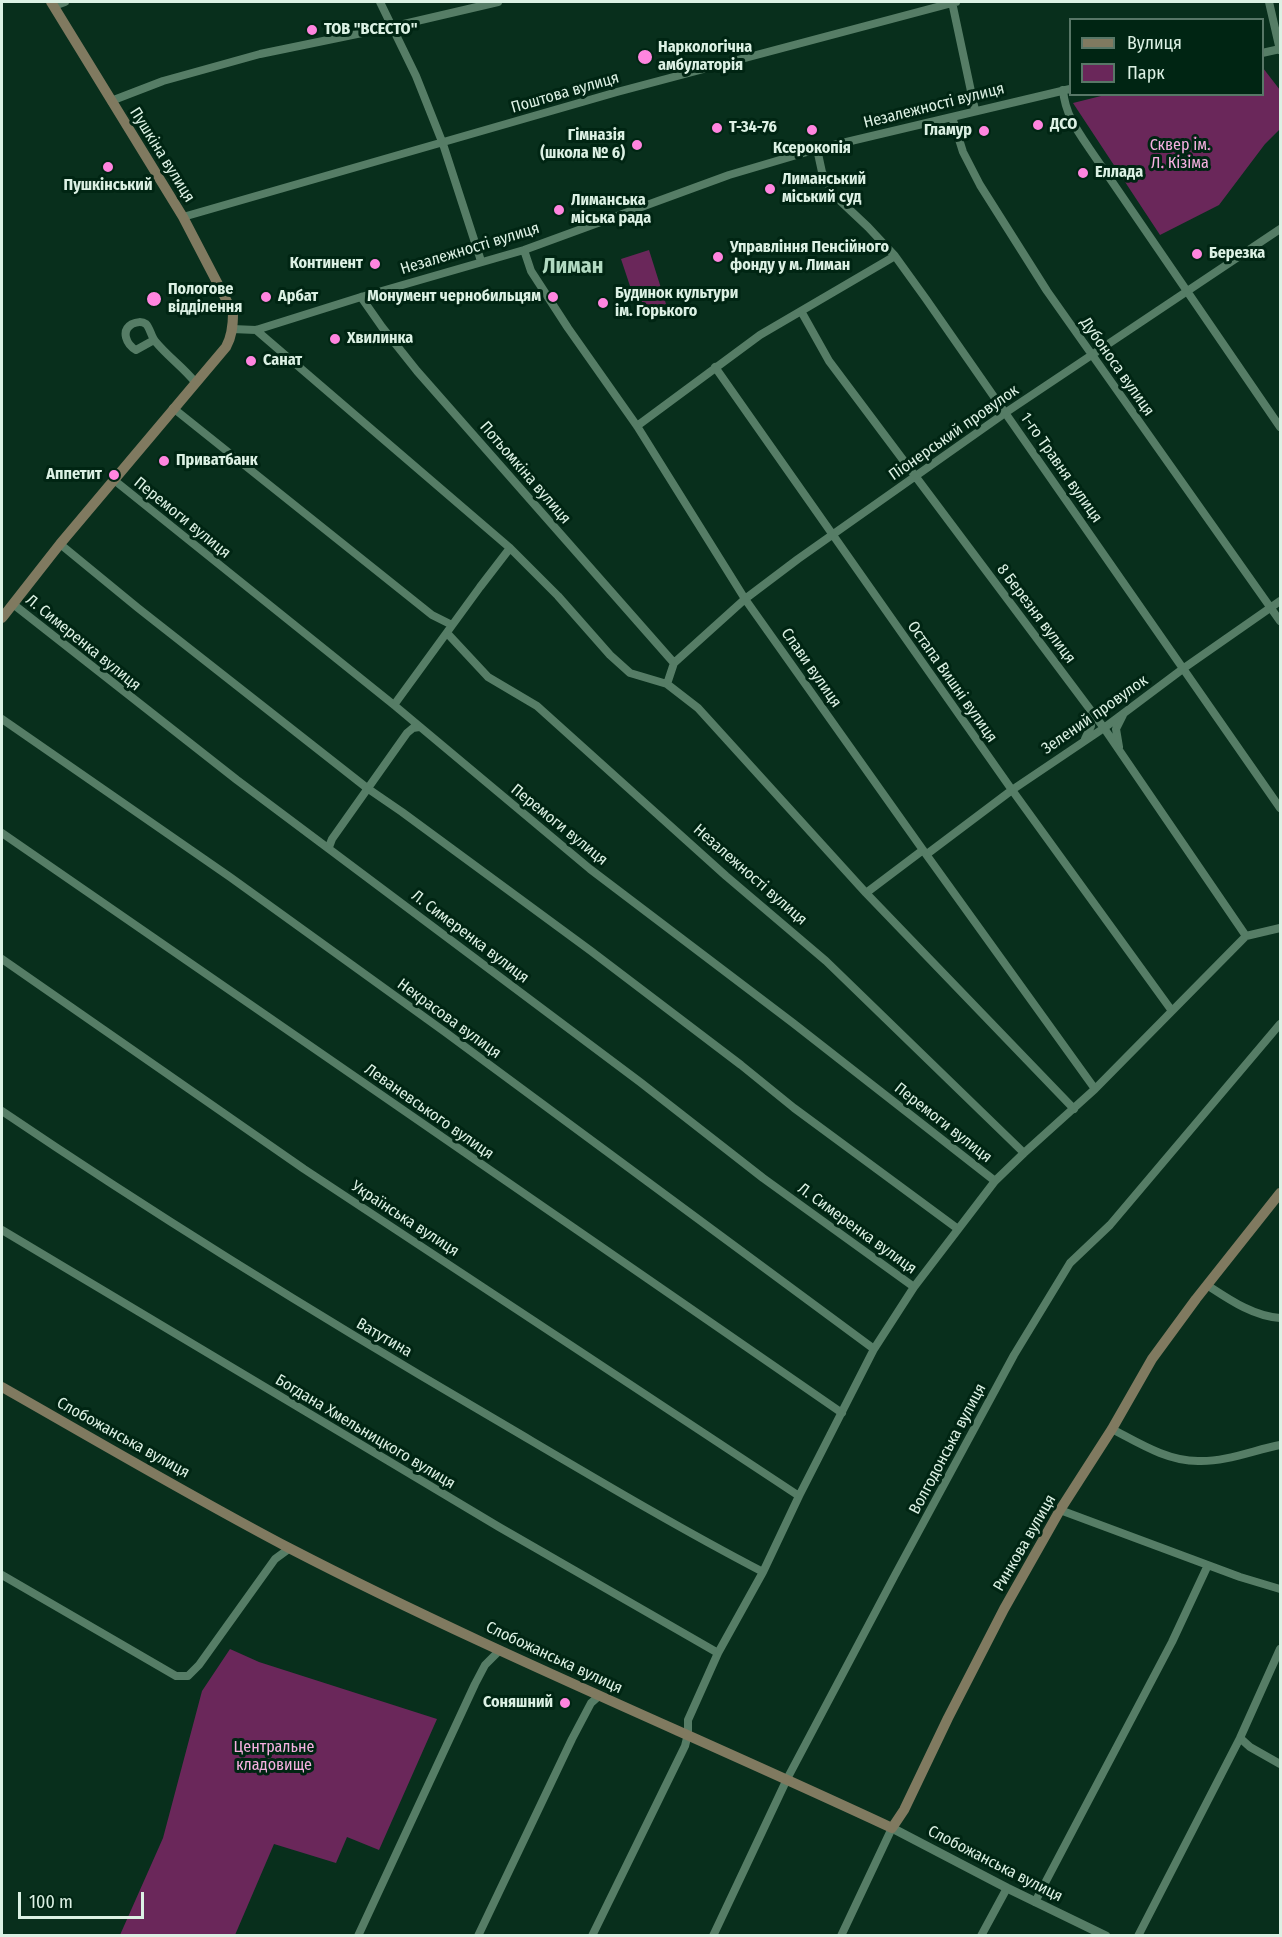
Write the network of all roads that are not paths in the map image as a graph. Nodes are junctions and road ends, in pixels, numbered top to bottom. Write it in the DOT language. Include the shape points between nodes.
graph roads {
  1 [pos="65,2"];
  2 [pos="380,2"];
  3 [pos="498,2"];
  4 [pos="953,2"];
  5 [pos="1269,2"];
  6 [pos="53,4"];
  7 [pos="391,27"];
  8 [pos="1280,50"];
  9 [pos="1264,53"];
  10 [pos="1067,90"];
  11 [pos="111,101"];
  12 [pos="975,111"];
  13 [pos="952,117"];
  14 [pos="443,144"];
  15 [pos="817,149"];
  16 [pos="183,217"];
  17 [pos="1281,229"];
  18 [pos="524,250"];
  19 [pos="895,256"];
  20 [pos="481,261"];
  21 [pos="1187,292"];
  22 [pos="361,297"];
  23 [pos="801,311"];
  24 [pos="232,329"];
  25 [pos="256,330"];
  26 [pos="154,340"];
  27 [pos="1093,355"];
  28 [pos="715,367"];
  29 [pos="195,382"];
  30 [pos="173,408"];
  31 [pos="1005,412"];
  32 [pos="637,426"];
  33 [pos="1281,427"];
  34 [pos="916,476"];
  35 [pos="114,480"];
  36 [pos="831,535"];
  37 [pos="60,544"];
  38 [pos="510,548"];
  39 [pos="746,599"];
  40 [pos="1281,601"];
  41 [pos="13,604"];
  42 [pos="1271,607"];
  43 [pos="2,618"];
  44 [pos="1281,621"];
  45 [pos="449,629"];
  46 [pos="674,663"];
  47 [pos="1184,668"];
  48 [pos="667,684"];
  49 [pos="394,705"];
  50 [pos="1089,707"];
  51 [pos="1124,712"];
  52 [pos="2,719"];
  53 [pos="419,727"];
  54 [pos="1104,728"];
  55 [pos="1082,742"];
  56 [pos="1120,751"];
  57 [pos="367,788"];
  58 [pos="1012,790"];
  59 [pos="1281,808"];
  60 [pos="2,833"];
  61 [pos="328,847"];
  62 [pos="925,852"];
  63 [pos="866,893"];
  64 [pos="1281,928"];
  65 [pos="1246,936"];
  66 [pos="2,959"];
  67 [pos="1172,1011"];
  68 [pos="1281,1024"];
  69 [pos="1095,1089"];
  70 [pos="1074,1108"];
  71 [pos="2,1111"];
  72 [pos="1023,1153"];
  73 [pos="995,1181"];
  74 [pos="1281,1193"];
  75 [pos="958,1229"];
  76 [pos="2,1230"];
  77 [pos="1207,1285"];
  78 [pos="914,1287"];
  79 [pos="1281,1318"];
  80 [pos="874,1349"];
  81 [pos="2,1387"];
  82 [pos="842,1413"];
  83 [pos="1112,1429"];
  84 [pos="1281,1445"];
  85 [pos="799,1496"];
  86 [pos="1060,1510"];
  87 [pos="290,1548"];
  88 [pos="1208,1565"];
  89 [pos="763,1572"];
  90 [pos="2,1575"];
  91 [pos="1281,1589"];
  92 [pos="1281,1649"];
  93 [pos="500,1650"];
  94 [pos="718,1653"];
  95 [pos="599,1696"];
  96 [pos="688,1734"];
  97 [pos="1240,1738"];
  98 [pos="1281,1764"];
  99 [pos="787,1779"];
  100 [pos="892,1828"];
  101 [pos="1007,1888"];
  102 [pos="1035,1902"];
  103 [pos="1089,1932"];
  104 [pos="358,1935"];
  105 [pos="478,1935"];
  106 [pos="592,1935"];
  107 [pos="713,1935"];
  108 [pos="841,1935"];
  109 [pos="981,1935"];
  110 [pos="1106,1935"];
  111 [pos="1138,1935"];
  1 -- 6 [label="street"];
  2 -- 7 [label="street"];
  3 -- 7 [label="street"];
  4 -- 12 [label="street"];
  4 -- 14 [label="street, Поштова вулиця" via="628,89"];
  5 -- 8 [label="street"];
  6 -- 11 [label="main road, Пушкіна вулиця"];
  7 -- 11 [label="street" via="261,54 163,81"];
  7 -- 14 [label="street"];
  8 -- 9 [label="street"];
  10 -- 12 [label="street, Незалежності вулиця"];
  10 -- 21 [label="street" via="1064,105 1069,118"];
  11 -- 16 [label="main road, Пушкіна вулиця"];
  12 -- 13 [label="street, Незалежності вулиця"];
  13 -- 15 [label="street, Незалежності вулиця"];
  13 -- 27 [label="street, Дубоноса вулиця" via="963,152 980,185"];
  14 -- 16 [label="street, Поштова вулиця"];
  14 -- 20 [label="street"];
  15 -- 18 [label="street, Незалежності вулиця" via="729,175"];
  15 -- 19 [label="street, 1-го Травня вулиця" via="822,172 834,195"];
  16 -- 24 [label="main road, Пушкіна вулиця" via="233,313"];
  17 -- 21 [label="street, Піонерський провулок"];
  18 -- 20 [label="street, Незалежності вулиця"];
  18 -- 32 [label="street, Слави вулиця" via="531,271"];
  19 -- 23 [label="street"];
  19 -- 31 [label="street, 1-го Травня вулиця"];
  20 -- 22 [label="street, Незалежності вулиця"];
  21 -- 27 [label="street, Піонерський провулок"];
  21 -- 33 [label="street"];
  22 -- 25 [label="street, Незалежності вулиця"];
  22 -- 46 [label="street, Потьомкіна вулиця" via="417,371"];
  23 -- 28 [label="street"];
  23 -- 34 [label="street, 8 Березня вулиця" via="829,361"];
  24 -- 25 [label="street, Незалежності вулиця"];
  24 -- 29 [label="main road" via="226,347"];
  25 -- 38 [label="street"];
  26 -- 29 [label="street"];
  27 -- 31 [label="street, Піонерський провулок"];
  27 -- 42 [label="street, Дубоноса вулиця"];
  28 -- 32 [label="street"];
  28 -- 36 [label="street, Остапа Вишні вулиця"];
  29 -- 30 [label="main road"];
  30 -- 35 [label="main road"];
  30 -- 45 [label="street, Незалежності вулиця"];
  31 -- 34 [label="street, Піонерський провулок"];
  31 -- 47 [label="street, 1-го Травня вулиця"];
  32 -- 39 [label="street, Слави вулиця"];
  34 -- 36 [label="street, Піонерський провулок"];
  34 -- 50 [label="street, 8 Березня вулиця"];
  35 -- 37 [label="main road"];
  35 -- 49 [label="street, Перемоги вулиця"];
  36 -- 39 [label="street, Піонерський провулок"];
  36 -- 58 [label="street, Остапа Вишні вулиця"];
  37 -- 41 [label="main road"];
  37 -- 57 [label="street"];
  38 -- 45 [label="street"];
  38 -- 48 [label="street" via="630,673"];
  39 -- 46 [label="street, Піонерський провулок"];
  39 -- 62 [label="street, Слави вулиця"];
  40 -- 42 [label="street, Зелений провулок"];
  41 -- 43 [label="main road"];
  41 -- 61 [label="street, Л. Симеренка вулиця" via="176,734"];
  42 -- 44 [label="street, Дубоноса вулиця"];
  42 -- 47 [label="street, Зелений провулок"];
  45 -- 49 [label="street"];
  45 -- 72 [label="street, Незалежності вулиця" via="488,677 537,706 826,961"];
  46 -- 48 [label="street, Піонерський провулок"];
  47 -- 51 [label="street, Зелений провулок"];
  47 -- 59 [label="street, 1-го Травня вулиця"];
  48 -- 63 [label="street" via="698,708"];
  49 -- 53 [label="street, Перемоги вулиця"];
  50 -- 54 [label="street, 8 Березня вулиця"];
  50 -- 55 [label="street" via="1091,726"];
  51 -- 54 [label="street, Зелений провулок"];
  51 -- 56 [label="street" via="1116,729"];
  52 -- 80 [label="street, Некрасова вулиця" via="239,884"];
  53 -- 57 [label="street" via="407,733"];
  53 -- 73 [label="street, Перемоги вулиця" via="590,869"];
  54 -- 55 [label="street, Зелений провулок"];
  54 -- 56 [label="street, 8 Березня вулиця"];
  55 -- 58 [label="street, Зелений провулок"];
  56 -- 65 [label="street, 8 Березня вулиця"];
  57 -- 61 [label="street"];
  57 -- 75 [label="street" via="591,951"];
  58 -- 62 [label="street, Зелений провулок"];
  58 -- 67 [label="street, Остапа Вишні вулиця"];
  60 -- 82 [label="street, Леваневського вулиця"];
  61 -- 78 [label="street, Л. Симеренка вулиця" via="763,1178"];
  62 -- 63 [label="street, Зелений провулок"];
  62 -- 69 [label="street, Слави вулиця"];
  63 -- 70 [label="street"];
  64 -- 65 [label="street"];
  65 -- 67 [label="street"];
  66 -- 85 [label="street, Українська вулиця" via="304,1169"];
  67 -- 69 [label="street"];
  68 -- 99 [label="street, Волгодонська вулиця" via="1110,1225 1070,1263 1014,1355"];
  69 -- 70 [label="street"];
  70 -- 72 [label="street"];
  71 -- 89 [label="street, Ватутина" via="175,1226 345,1331"];
  72 -- 73 [label="street"];
  73 -- 75 [label="street"];
  74 -- 77 [label="main road, Ринкова вулиця"];
  75 -- 78 [label="street"];
  76 -- 94 [label="street, Богдана Хмельницкого вулиця"];
  77 -- 79 [label="street" via="1259,1314"];
  77 -- 83 [label="main road, Ринкова вулиця" via="1152,1359"];
  78 -- 80 [label="street"];
  80 -- 82 [label="street"];
  81 -- 87 [label="main road, Слобожанська вулиця"];
  82 -- 85 [label="street"];
  83 -- 84 [label="street" via="1159,1453 1183,1460 1226,1458"];
  83 -- 86 [label="main road, Ринкова вулиця"];
  85 -- 89 [label="street"];
  86 -- 88 [label="street"];
  86 -- 100 [label="main road, Ринкова вулиця" via="1004,1609"];
  87 -- 90 [label="street" via="275,1558 200,1665 188,1676 176,1676"];
  87 -- 93 [label="main road, Слобожанська вулиця"];
  88 -- 91 [label="street"];
  88 -- 102 [label="street" via="1172,1642"];
  89 -- 94 [label="street"];
  92 -- 97 [label="street"];
  93 -- 95 [label="main road, Слобожанська вулиця"];
  93 -- 104 [label="street" via="485,1665 475,1684"];
  94 -- 96 [label="street" via="688,1720"];
  95 -- 96 [label="main road, Слобожанська вулиця"];
  95 -- 105 [label="street" via="591,1703 572,1739"];
  96 -- 99 [label="main road, Слобожанська вулиця"];
  96 -- 106 [label="street"];
  97 -- 98 [label="street"];
  97 -- 111 [label="street"];
  99 -- 100 [label="main road, Слобожанська вулиця"];
  99 -- 107 [label="street, Волгодонська вулиця"];
  100 -- 101 [label="street, Слобожанська вулиця"];
  100 -- 108 [label="street, Ринкова вулиця"];
  101 -- 102 [label="street, Слобожанська вулиця"];
  101 -- 109 [label="street"];
  102 -- 103 [label="street, Слобожанська вулиця"];
  103 -- 110 [label="street, Слобожанська вулиця"];
}
